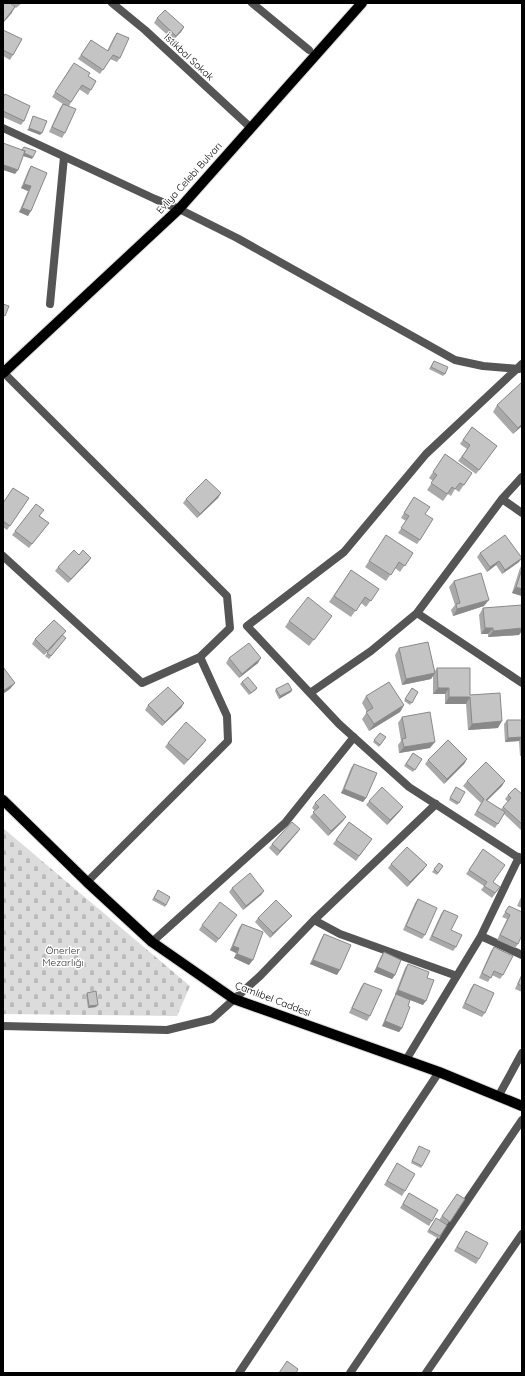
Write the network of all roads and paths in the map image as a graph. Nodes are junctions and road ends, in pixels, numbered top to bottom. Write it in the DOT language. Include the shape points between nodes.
graph roads {
  1 [pos="112,3"];
  2 [pos="252,3"];
  3 [pos="362,3"];
  4 [pos="309,50"];
  5 [pos="3,128"];
  6 [pos="251,128"];
  7 [pos="64,157"];
  8 [pos="180,209"];
  9 [pos="50,304"];
  10 [pos="520,367"];
  11 [pos="3,373"];
  12 [pos="522,477"];
  13 [pos="502,499"];
  14 [pos="522,513"];
  15 [pos="3,556"];
  16 [pos="417,613"];
  17 [pos="200,657"];
  18 [pos="522,683"];
  19 [pos="310,693"];
  20 [pos="354,737"];
  21 [pos="3,800"];
  22 [pos="436,804"];
  23 [pos="520,858"];
  24 [pos="87,882"];
  25 [pos="314,920"];
  26 [pos="481,936"];
  27 [pos="152,942"];
  28 [pos="522,955"];
  29 [pos="457,976"];
  30 [pos="234,999"];
  31 [pos="3,1026"];
  32 [pos="522,1053"];
  33 [pos="406,1060"];
  34 [pos="439,1072"];
  35 [pos="498,1097"];
  36 [pos="522,1106"];
  37 [pos="522,1120"];
  38 [pos="522,1234"];
  39 [pos="239,1373"];
  40 [pos="350,1373"];
  41 [pos="426,1373"];
  1 -- 6 [label="street, İstikbal Sokak"];
  2 -- 4 [label="street"];
  3 -- 6 [label="main road, Evliya Celebi Bulvarı"];
  5 -- 7 [label="street"];
  6 -- 8 [label="main road, Evliya Celebi Bulvarı"];
  7 -- 8 [label="street" via="155,200"];
  7 -- 9 [label="street"];
  8 -- 10 [label="street" via="237,238 455,360 483,366"];
  8 -- 11 [label="main road, Evliya Celebi Bulvarı"];
  10 -- 19 [label="street" via="426,454 344,552 247,626"];
  11 -- 17 [label="street" via="227,596 230,628"];
  12 -- 13 [label="street"];
  13 -- 14 [label="street"];
  13 -- 16 [label="street"];
  15 -- 17 [label="street" via="142,683"];
  16 -- 18 [label="street"];
  16 -- 19 [label="street" via="371,651"];
  17 -- 24 [label="street" via="227,716 228,741"];
  19 -- 20 [label="street"];
  20 -- 22 [label="street" via="408,787"];
  20 -- 27 [label="street" via="285,823"];
  21 -- 24 [label="main road, Çamlıbel Caddesi"];
  22 -- 23 [label="street"];
  22 -- 25 [label="street"];
  23 -- 26 [label="street"];
  24 -- 27 [label="main road, Çamlıbel Caddesi"];
  25 -- 29 [label="street" via="340,934"];
  25 -- 30 [label="street"];
  26 -- 28 [label="street"];
  26 -- 29 [label="street"];
  27 -- 30 [label="main road, Çamlıbel Caddesi"];
  29 -- 33 [label="street"];
  30 -- 31 [label="street" via="212,1019 167,1030"];
  30 -- 33 [label="main road, Çamlıbel Caddesi"];
  32 -- 35 [label="street"];
  33 -- 34 [label="main road, Çamlıbel Caddesi"];
  34 -- 35 [label="main road, Çamlıbel Caddesi"];
  34 -- 39 [label="street"];
  35 -- 36 [label="main road, Çamlıbel Caddesi"];
  37 -- 40 [label="street"];
  38 -- 41 [label="street"];
}
